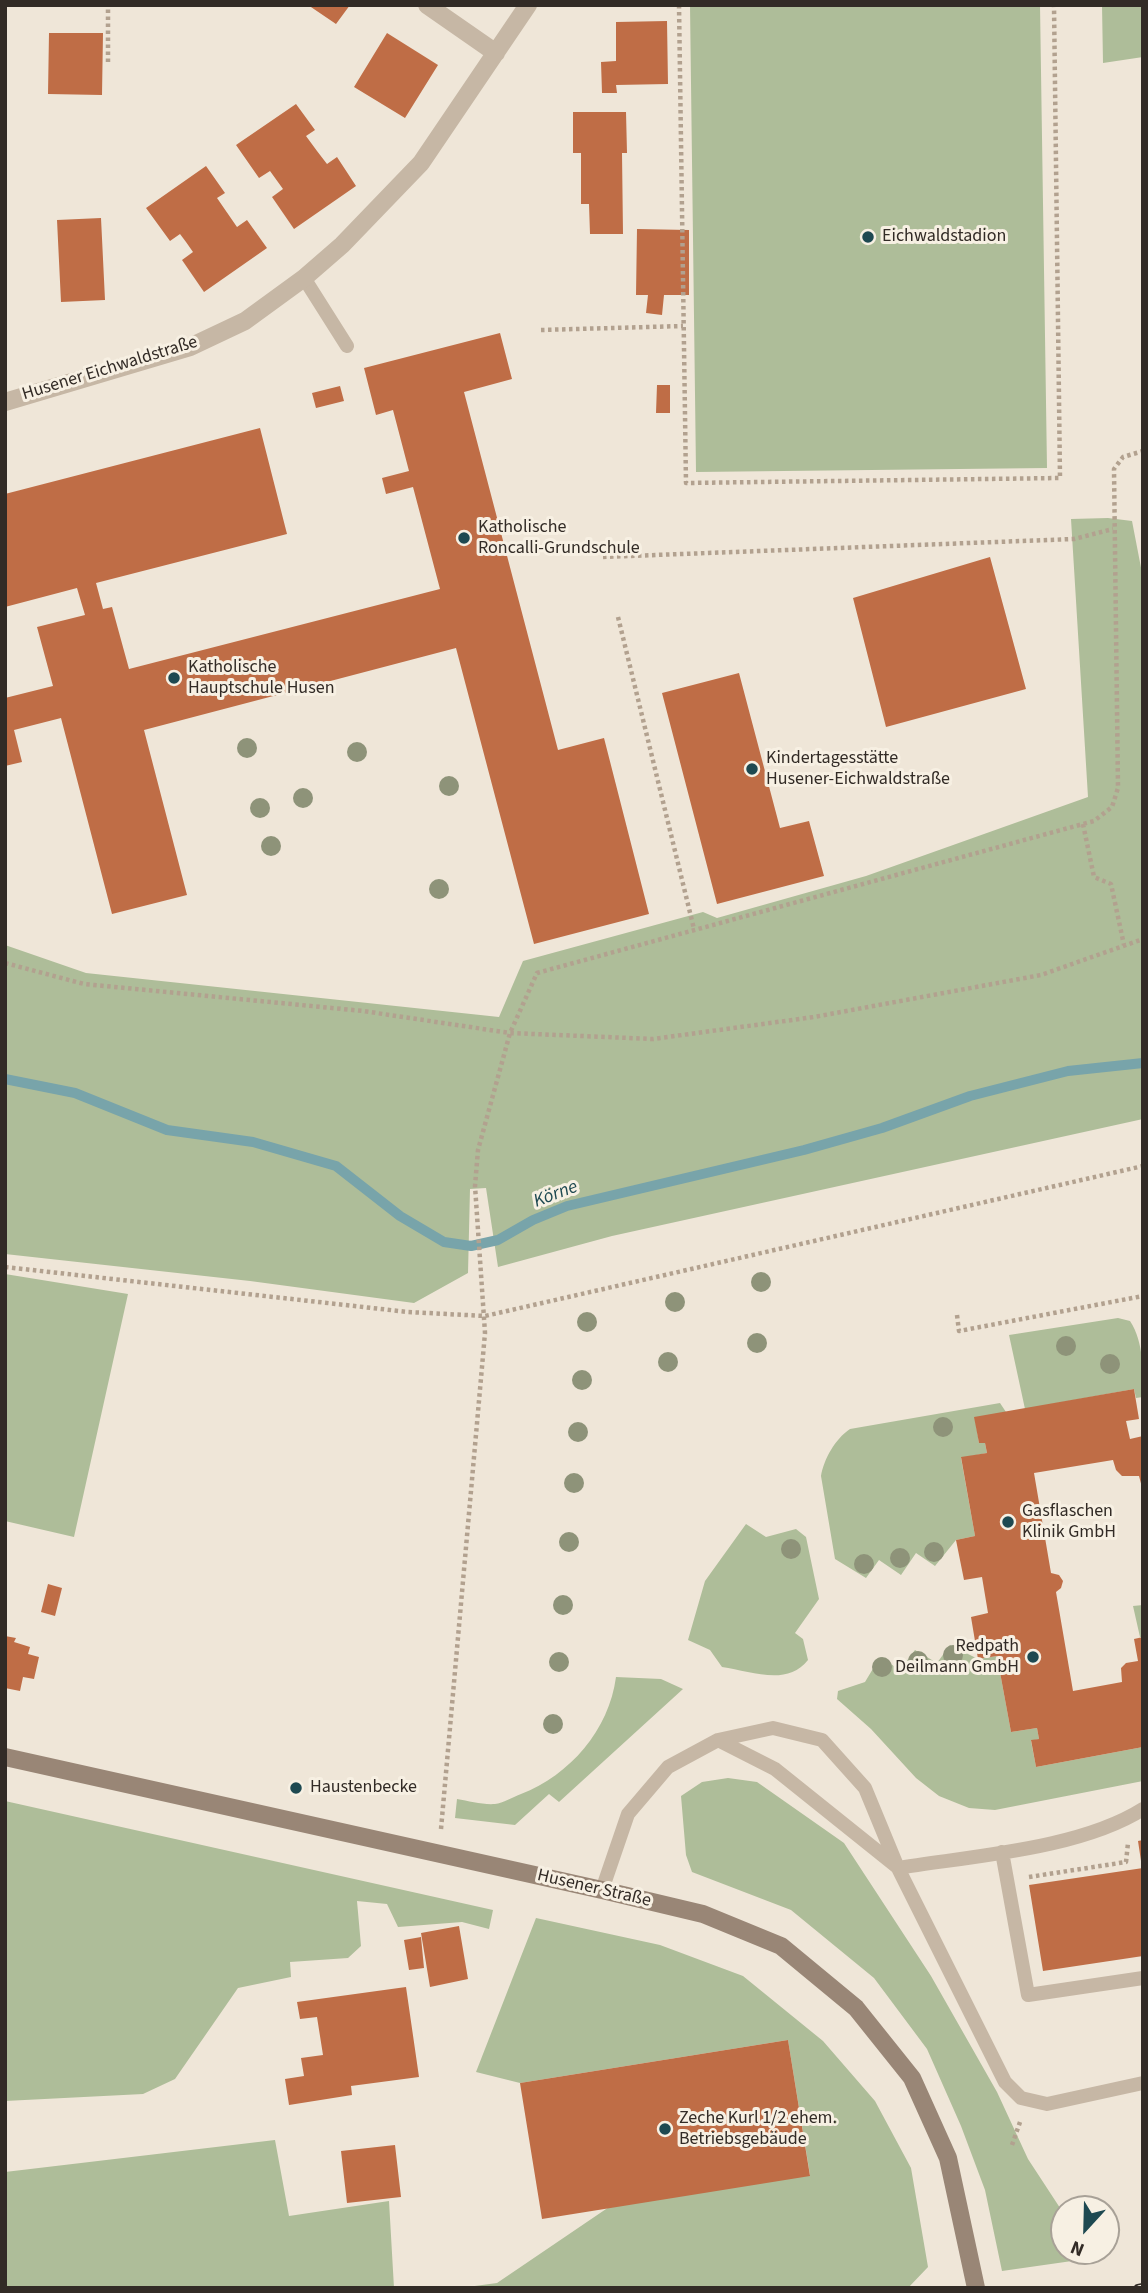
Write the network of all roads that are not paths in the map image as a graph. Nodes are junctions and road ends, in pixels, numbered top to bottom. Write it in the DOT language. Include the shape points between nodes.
graph roads {
  1 [pos="427,5"];
  2 [pos="528,5"];
  3 [pos="496,54"];
  4 [pos="304,278"];
  5 [pos="347,346"];
  6 [pos="5,402"];
  7 [pos="718,1740"];
  8 [pos="5,1757"];
  9 [pos="1143,1809"];
  10 [pos="1002,1852"];
  11 [pos="898,1868"];
  12 [pos="602,1890"];
  13 [pos="1143,1978"];
  14 [pos="1143,2083"];
  15 [pos="976,2288"];
  1 -- 3 [label="street"];
  2 -- 3 [label="street, Husener Eichwaldstraße"];
  3 -- 4 [label="street, Husener Eichwaldstraße" via="421,163"];
  4 -- 5 [label="lane"];
  4 -- 6 [label="street, Husener Eichwaldstraße" via="245,321 190,346"];
  7 -- 11 [label="lane" via="775,1769"];
  7 -- 11 [label="lane" via="773,1728 822,1740 865,1788"];
  7 -- 12 [label="lane" via="668,1767 628,1814"];
  8 -- 12 [label="street, Husener Straße"];
  9 -- 10 [label="lane" via="1121,1823"];
  10 -- 11 [label="lane"];
  10 -- 13 [label="lane" via="1028,1995"];
  11 -- 14 [label="lane" via="1006,2082 1021,2098 1047,2104"];
  12 -- 15 [label="street, Husener Straße" via="703,1914 781,1945 856,2008 912,2078 948,2158"];
}
